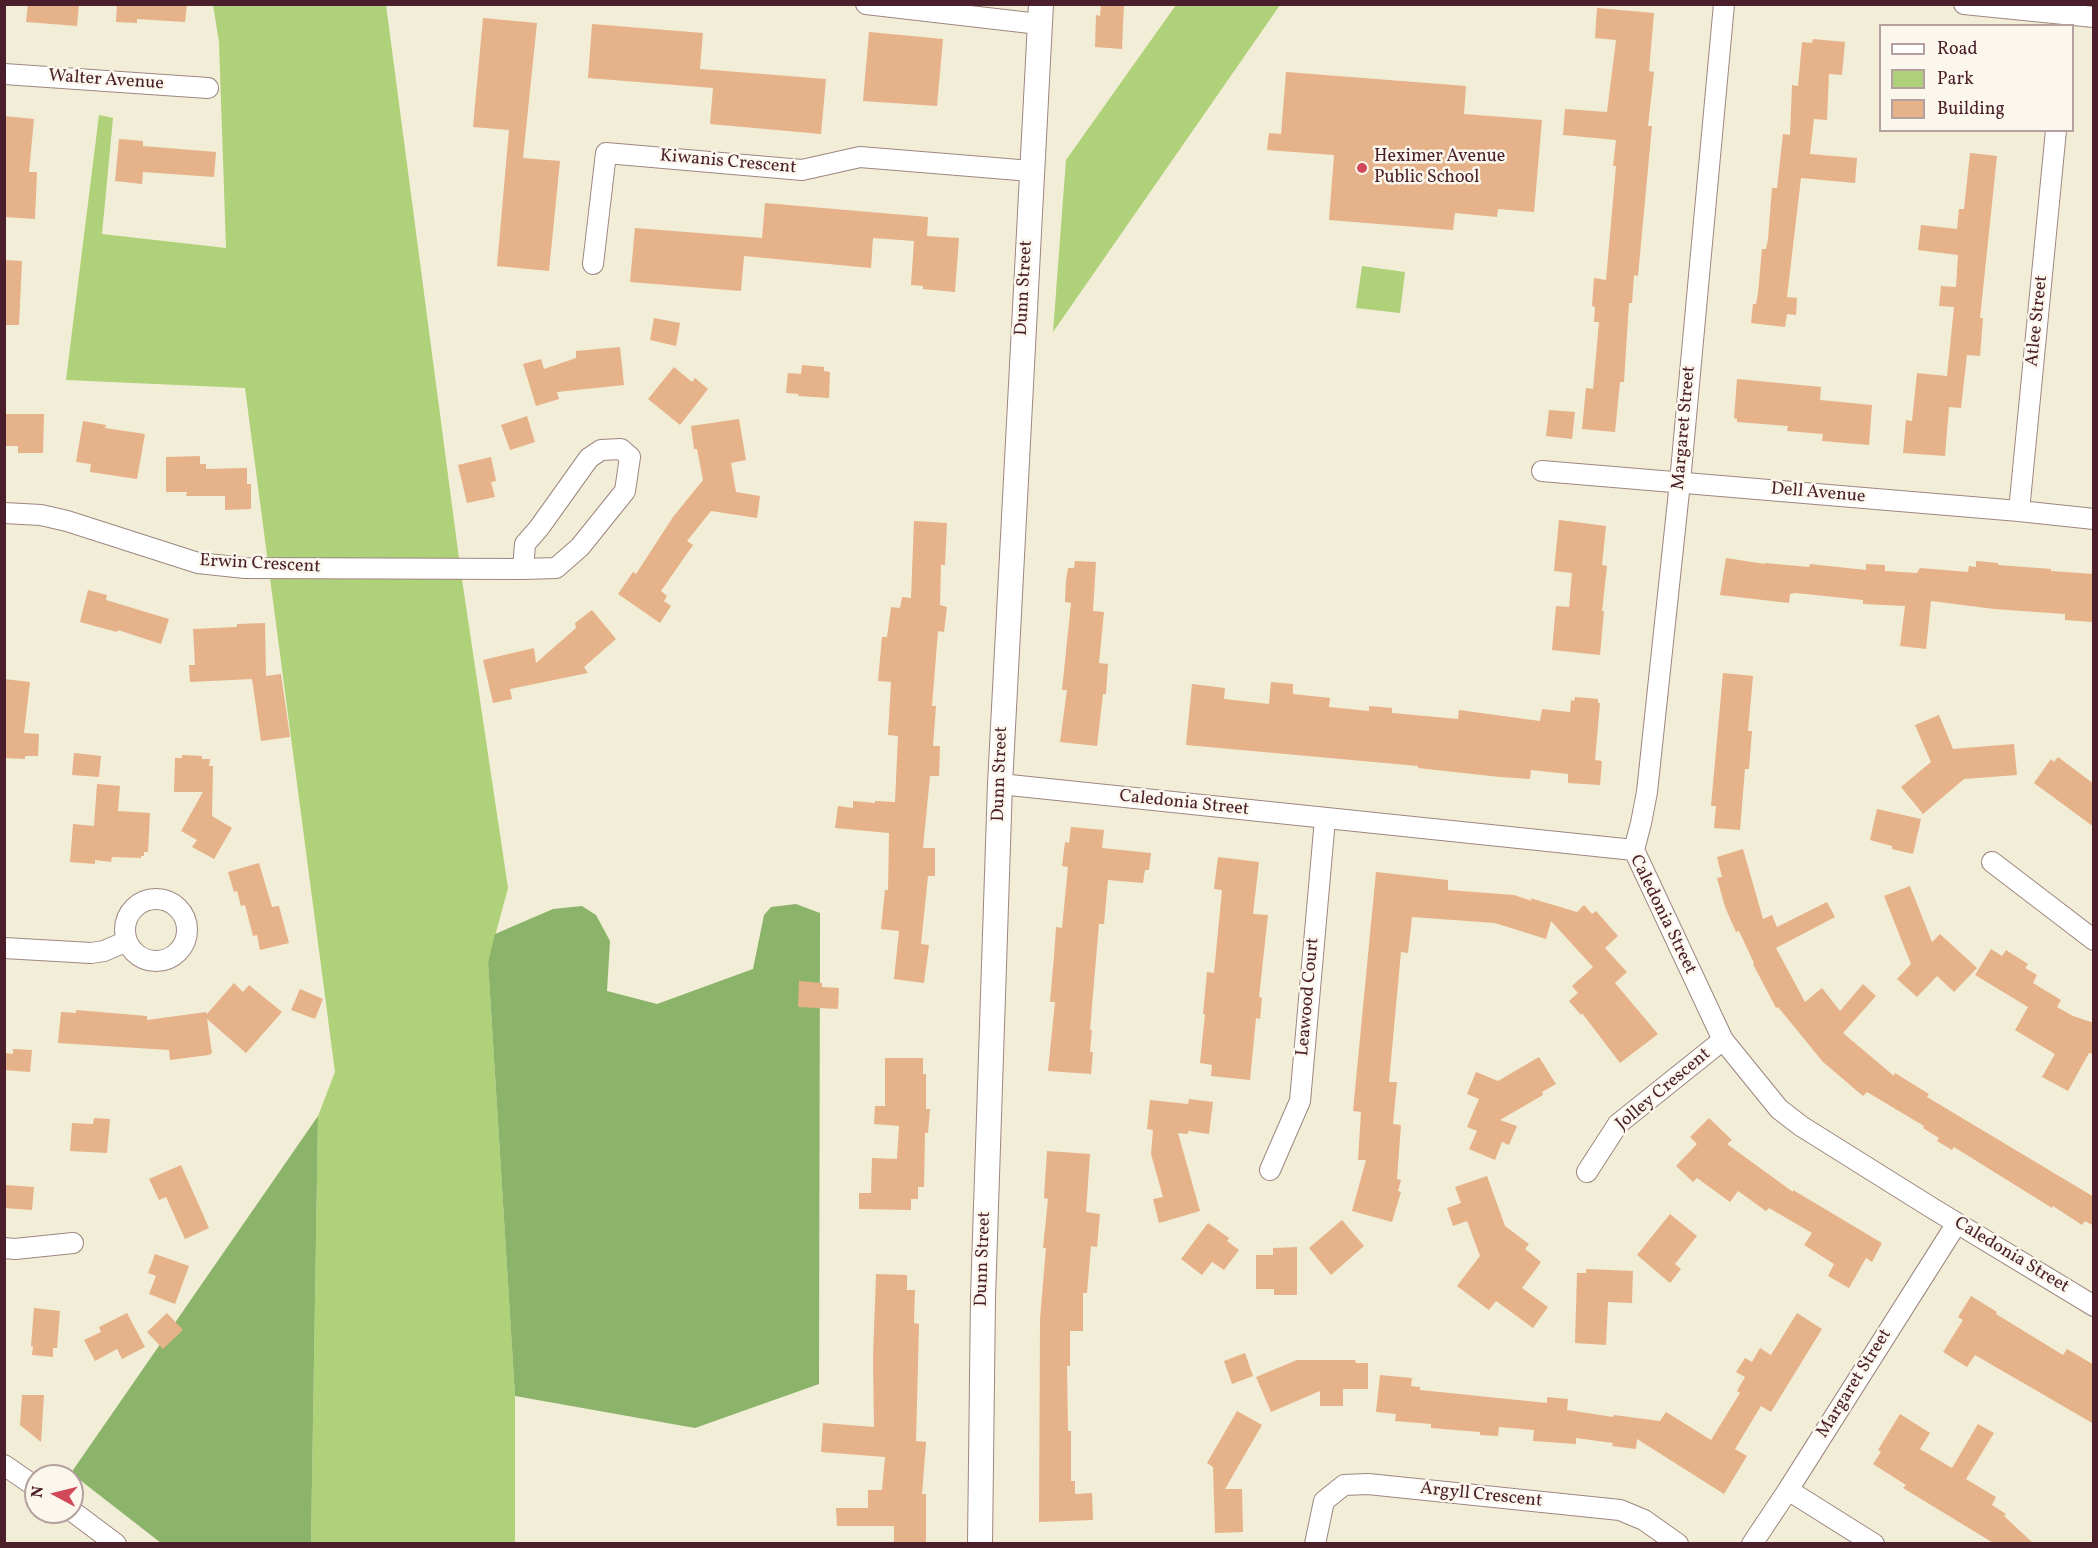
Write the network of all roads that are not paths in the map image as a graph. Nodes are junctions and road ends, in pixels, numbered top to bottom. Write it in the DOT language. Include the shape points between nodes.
graph roads {
  1 [pos="866,4"];
  2 [pos="1724,4"];
  3 [pos="1964,4"];
  4 [pos="1040,14"];
  5 [pos="2068,15"];
  6 [pos="2094,17"];
  7 [pos="4,74"];
  8 [pos="208,88"];
  9 [pos="2056,132"];
  10 [pos="1031,171"];
  11 [pos="593,264"];
  12 [pos="1542,471"];
  13 [pos="1680,482"];
  14 [pos="2019,511"];
  15 [pos="4,513"];
  16 [pos="2094,519"];
  17 [pos="523,569"];
  18 [pos="1000,784"];
  19 [pos="1325,819"];
  20 [pos="1634,850"];
  21 [pos="1992,862"];
  22 [pos="2094,940"];
  23 [pos="127,941"];
  24 [pos="4,948"];
  25 [pos="1723,1040"];
  26 [pos="1270,1170"];
  27 [pos="1587,1172"];
  28 [pos="1957,1223"];
  29 [pos="73,1243"];
  30 [pos="4,1248"];
  31 [pos="2094,1306"];
  32 [pos="4,1466"];
  33 [pos="24,1479"];
  34 [pos="1788,1490"];
  35 [pos="84,1520"];
  36 [pos="116,1544"];
  37 [pos="980,1544"];
  38 [pos="1315,1544"];
  39 [pos="1678,1544"];
  40 [pos="1752,1544"];
  41 [pos="1874,1544"];
  1 -- 4 [label="street"];
  2 -- 13 [label="street, Margaret Street"];
  3 -- 5 [label="street"];
  4 -- 10 [label="street, Dunn Street"];
  5 -- 6 [label="street"];
  7 -- 8 [label="street, Walter Avenue"];
  9 -- 14 [label="street, Atlee Street"];
  10 -- 11 [label="street, Kiwanis Crescent" via="860,157 802,170 606,153"];
  10 -- 18 [label="street, Dunn Street"];
  12 -- 13 [label="street, Dell Avenue"];
  13 -- 14 [label="street, Dell Avenue"];
  13 -- 20 [label="street, Margaret Street" via="1647,792"];
  14 -- 16 [label="street, Dell Avenue"];
  15 -- 17 [label="street, Erwin Crescent" via="67,521 198,563 245,568"];
  17 -- 17 [label="street, Erwin Crescent" via="556,568 580,547 625,490 630,457 621,450 601,450 590,458 525,544"];
  18 -- 19 [label="street, Caledonia Street"];
  18 -- 37 [label="street, Dunn Street" via="983,1285"];
  19 -- 20 [label="street, Caledonia Street"];
  19 -- 26 [label="street, Leawood Court" via="1300,1101"];
  20 -- 25 [label="street, Caledonia Street"];
  21 -- 22 [label="street"];
  23 -- 24 [label="street" via="91,953"];
  25 -- 27 [label="street, Jolley Crescent" via="1618,1124"];
  25 -- 28 [label="street, Caledonia Street" via="1779,1109"];
  28 -- 31 [label="street, Caledonia Street"];
  28 -- 34 [label="street, Margaret Street"];
  29 -- 30 [label="street"];
  32 -- 33 [label="street"];
  34 -- 40 [label="street, Margaret Street"];
  34 -- 41 [label="street"];
  35 -- 36 [label="street"];
  38 -- 39 [label="street, Argyll Crescent" via="1324,1501 1344,1485 1368,1484 1620,1510 1644,1520"];
}
